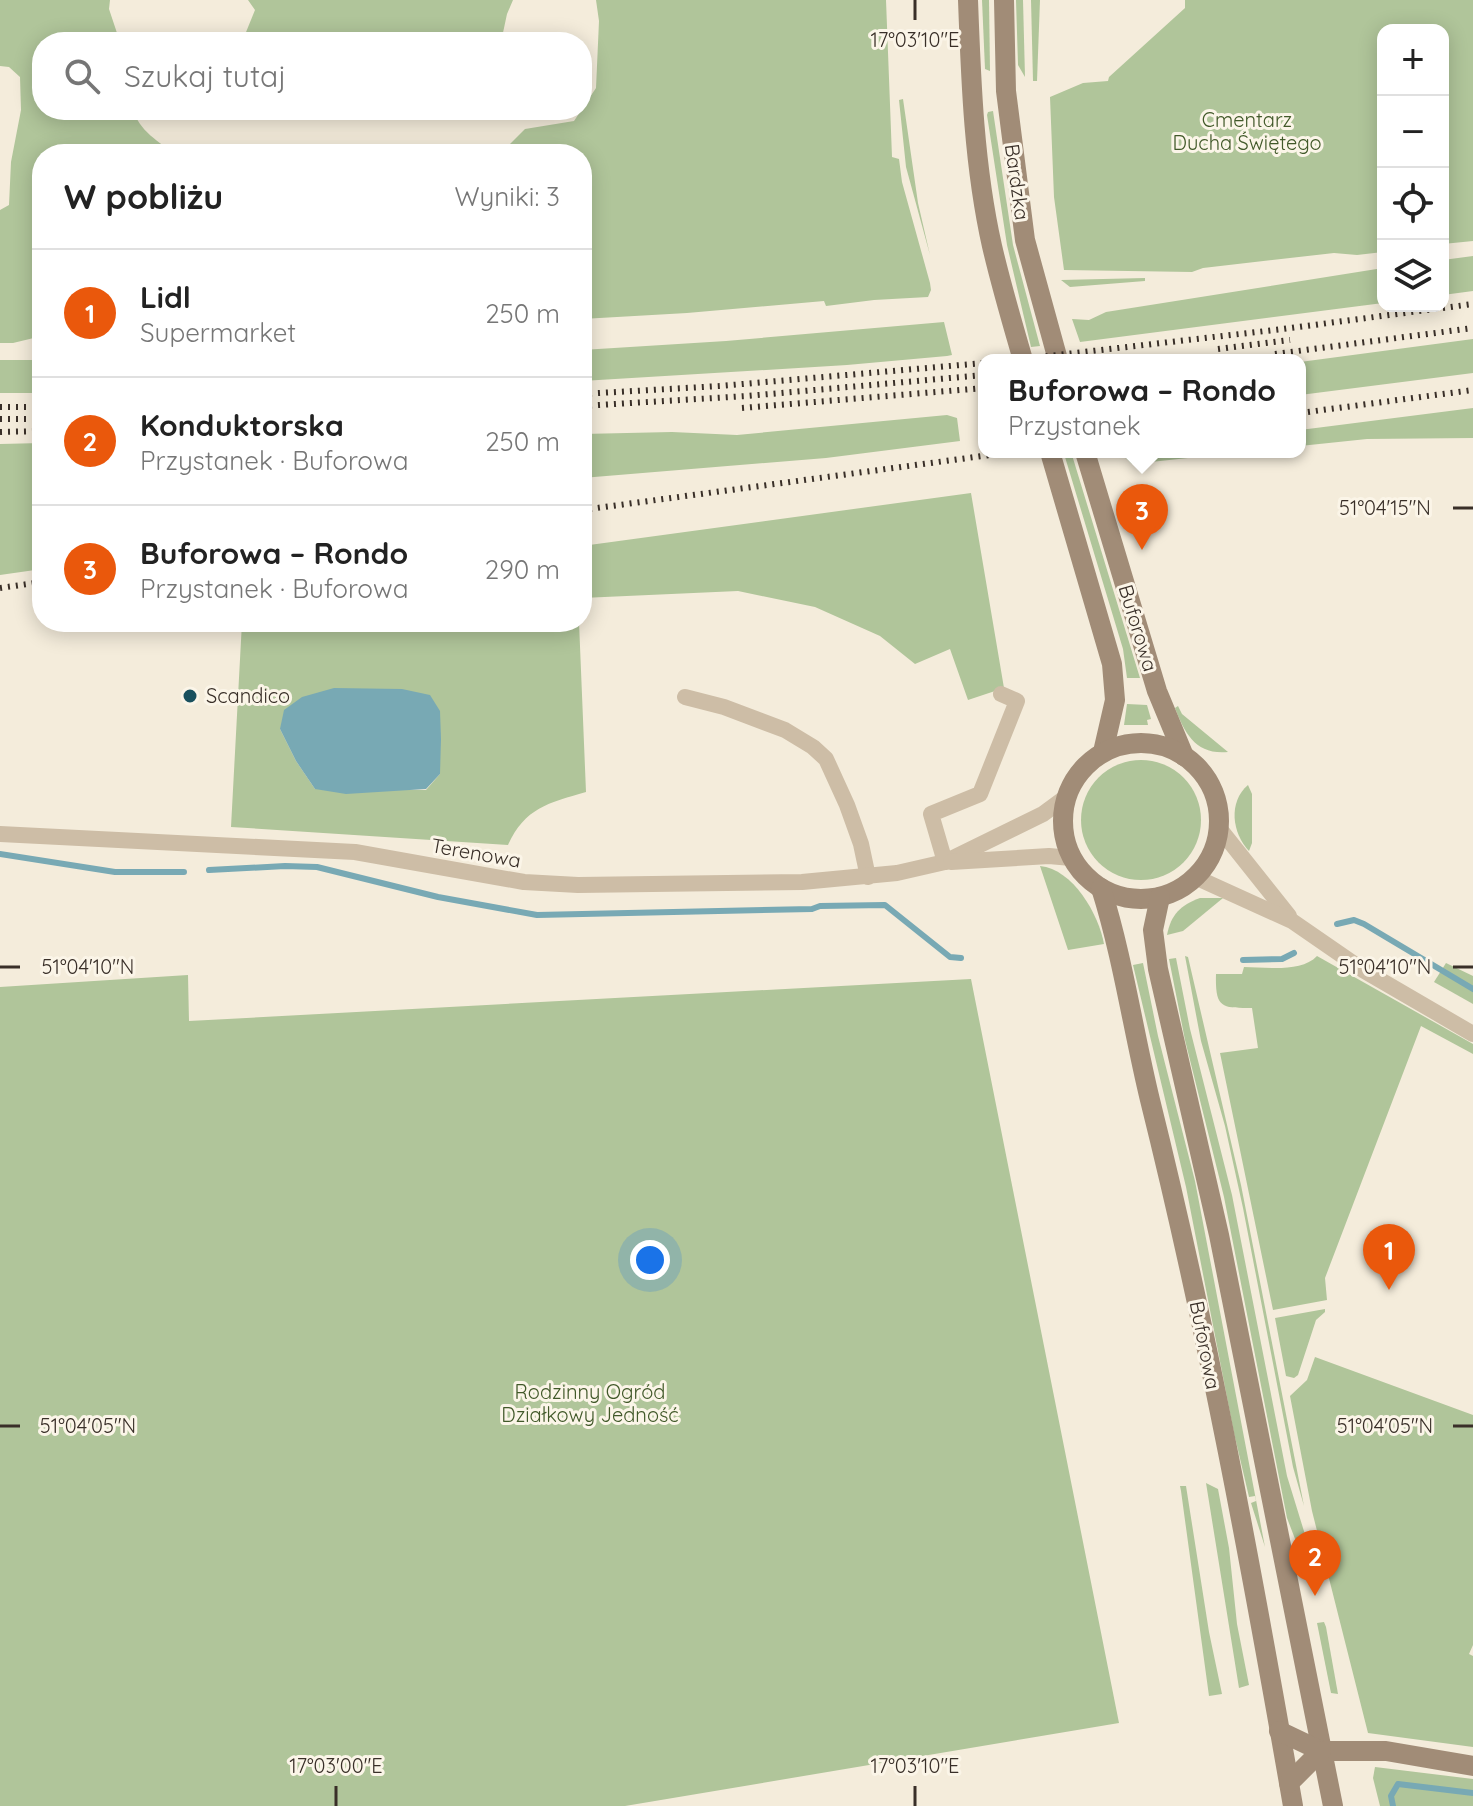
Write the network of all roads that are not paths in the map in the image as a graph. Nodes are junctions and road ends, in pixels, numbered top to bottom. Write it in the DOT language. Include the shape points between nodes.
graph roads {
  1 [pos="968,0"];
  2 [pos="1004,0"];
  3 [pos="1021,354"];
  4 [pos="1056,354"];
  5 [pos="1052,458"];
  6 [pos="1087,458"];
  7 [pos="1001,694"];
  8 [pos="685,697"];
  9 [pos="1103,752"];
  10 [pos="1184,756"];
  11 [pos="1066,797"];
  12 [pos="1219,828"];
  13 [pos="0,834"];
  14 [pos="1071,858"];
  15 [pos="945,862"];
  16 [pos="868,877"];
  17 [pos="1195,877"];
  18 [pos="1101,888"];
  19 [pos="1160,897"];
  20 [pos="1292,921"];
  21 [pos="1473,1034"];
  22 [pos="1279,1731"];
  23 [pos="1321,1751"];
  24 [pos="1473,1766"];
  25 [pos="1289,1783"];
  26 [pos="1293,1806"];
  27 [pos="1333,1806"];
  1 -- 3 [label="main road, Bardzka" via="982,184"];
  2 -- 4 [label="main road, Bardzka" via="1006,91 1025,240"];
  5 -- 9 [label="main road, Buforowa" via="1112,664 1115,700"];
  6 -- 10 [label="main road, Buforowa" via="1157,691"];
  7 -- 15 [label="street" via="1017,701 980,794 931,814"];
  8 -- 16 [label="street" via="796,735 826,759 857,831"];
  9 -- 10 [label="main road" via="1153,744"];
  9 -- 11 [label="main road" via="1075,778"];
  10 -- 12 [label="main road" via="1209,784"];
  11 -- 14 [label="main road" via="1063,834"];
  11 -- 15 [label="street, Terenowa" via="1043,814"];
  12 -- 17 [label="main road" via="1214,848"];
  12 -- 20 [label="street"];
  13 -- 16 [label="street, Terenowa" via="355,852 524,882 578,885"];
  14 -- 15 [label="street, Terenowa"];
  14 -- 18 [label="main road"];
  15 -- 16 [label="street, Terenowa"];
  17 -- 19 [label="main road"];
  17 -- 20 [label="street"];
  18 -- 19 [label="main road" via="1129,898"];
  18 -- 22 [label="main road, Buforowa" via="1179,1219"];
  19 -- 23 [label="main road, Buforowa" via="1153,930 1156,960 1219,1235"];
  20 -- 21 [label="street"];
  22 -- 23 [label="main road"];
  22 -- 25 [label="main road, Buforowa"];
  23 -- 24 [label="main road" via="1386,1751"];
  23 -- 25 [label="main road"];
  23 -- 27 [label="main road, Buforowa"];
  25 -- 26 [label="main road, Buforowa"];
}
